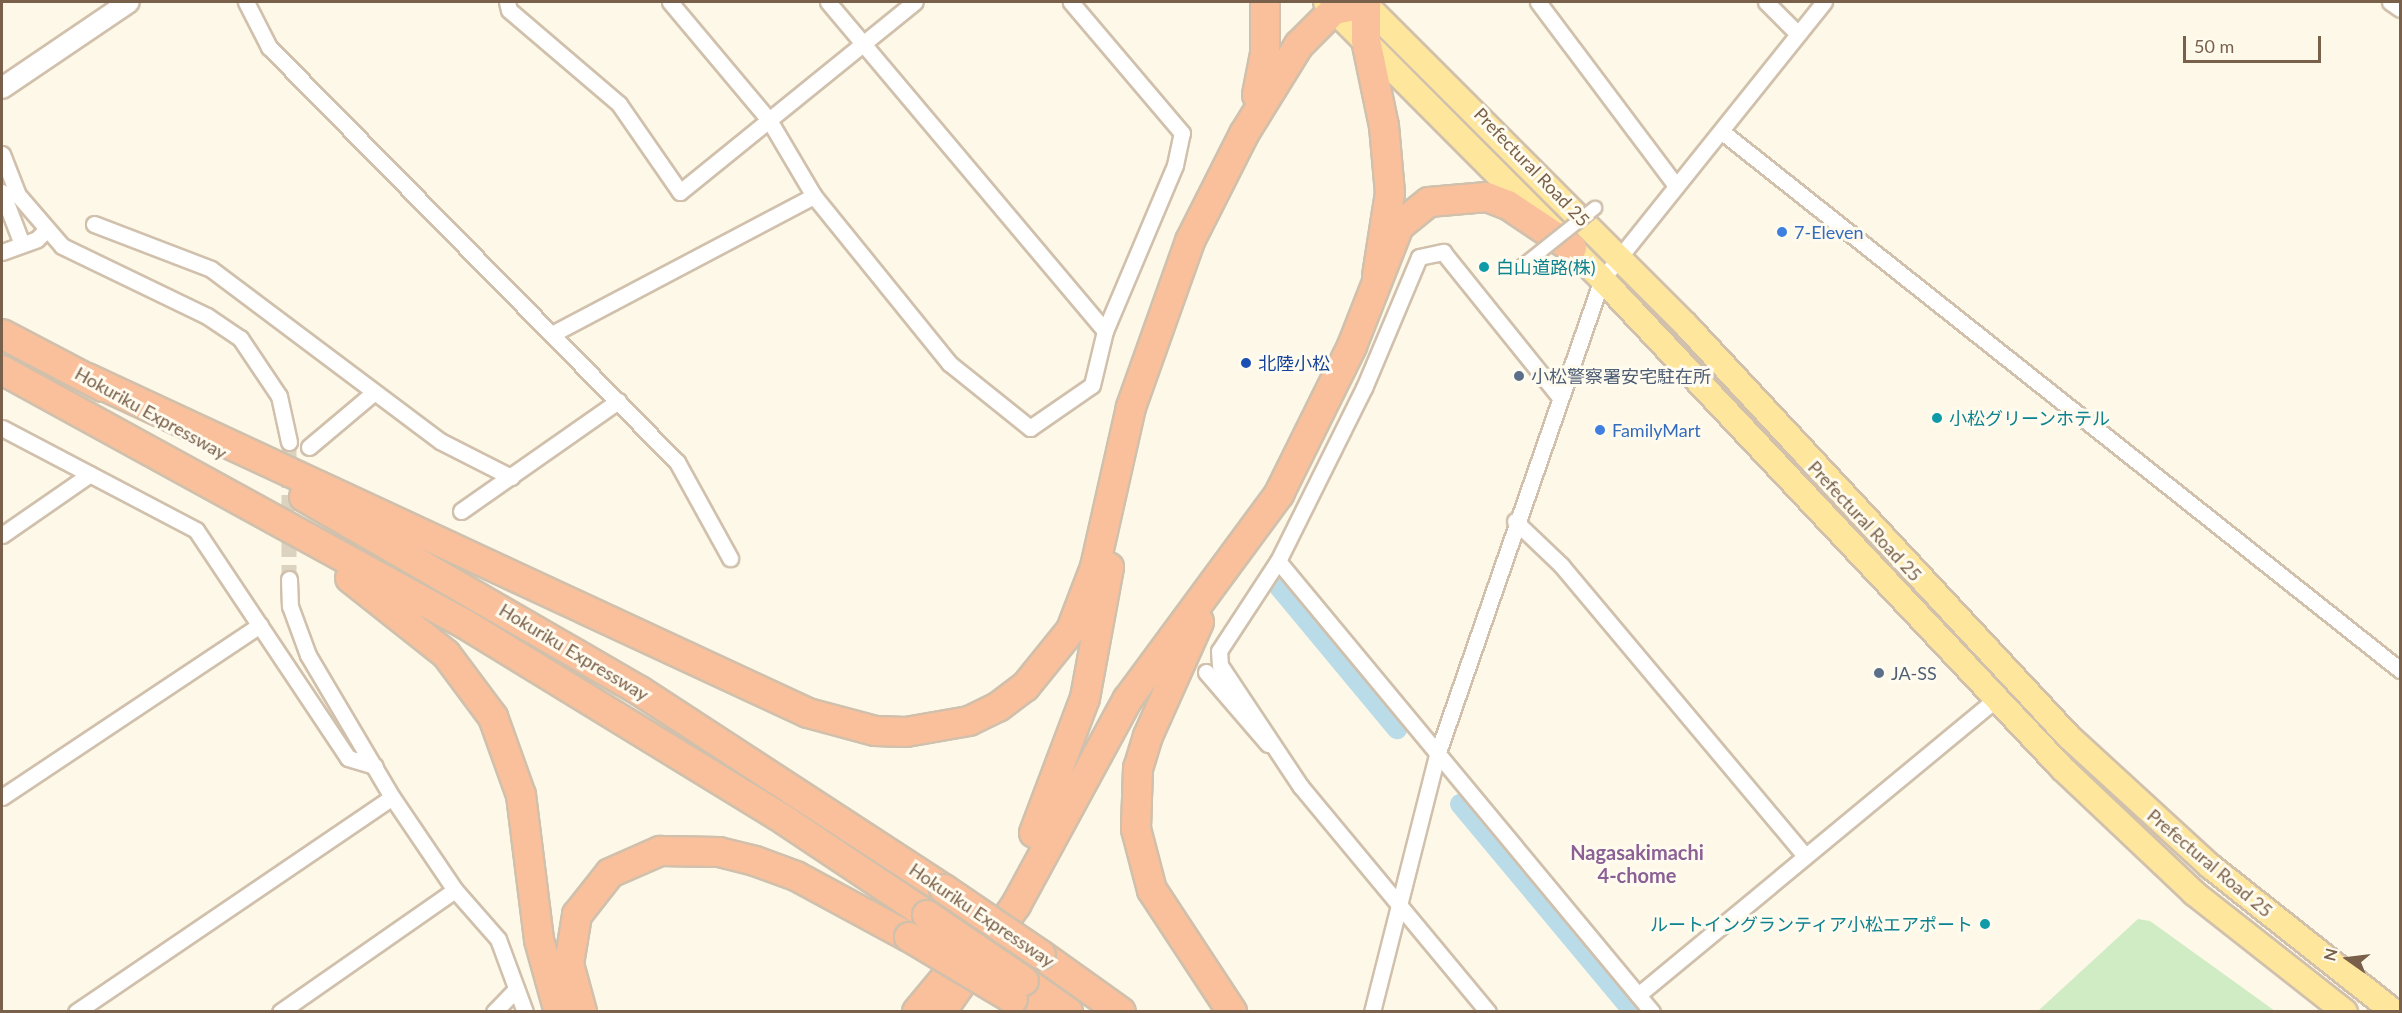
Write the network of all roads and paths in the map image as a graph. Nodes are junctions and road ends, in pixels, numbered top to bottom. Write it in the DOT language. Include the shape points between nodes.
graph roads {
  1 [pos="129,2"];
  2 [pos="246,2"];
  3 [pos="507,2"];
  4 [pos="670,2"];
  5 [pos="828,2"];
  6 [pos="915,2"];
  7 [pos="1071,2"];
  8 [pos="1265,2"];
  9 [pos="1538,2"];
  10 [pos="1766,2"];
  11 [pos="1824,2"];
  12 [pos="2391,2"];
  13 [pos="1365,3"];
  14 [pos="1330,6"];
  15 [pos="2400,9"];
  16 [pos="1798,34"];
  17 [pos="1366,40"];
  18 [pos="863,45"];
  19 [pos="2,88"];
  20 [pos="769,120"];
  21 [pos="1721,131"];
  22 [pos="1244,134"];
  23 [pos="2,154"];
  24 [pos="1674,183"];
  25 [pos="2,192"];
  26 [pos="814,196"];
  27 [pos="1595,208"];
  28 [pos="94,224"];
  29 [pos="47,229"];
  30 [pos="22,244"];
  31 [pos="1572,248"];
  32 [pos="2,252"];
  33 [pos="1616,254"];
  34 [pos="1521,267"];
  35 [pos="1377,276"];
  36 [pos="1602,279"];
  37 [pos="1105,331"];
  38 [pos="2,334"];
  39 [pos="552,334"];
  40 [pos="2,370"];
  41 [pos="87,378"];
  42 [pos="2,380"];
  43 [pos="372,394"];
  44 [pos="1558,395"];
  45 [pos="618,401"];
  46 [pos="2,428"];
  47 [pos="289,442"];
  48 [pos="309,447"];
  49 [pos="90,474"];
  50 [pos="511,477"];
  51 [pos="1113,484"];
  52 [pos="461,511"];
  53 [pos="1515,521"];
  54 [pos="2,535"];
  55 [pos="1246,543"];
  56 [pos="730,558"];
  57 [pos="1278,561"];
  58 [pos="289,579"];
  59 [pos="260,625"];
  60 [pos="2400,670"];
  61 [pos="1206,672"];
  62 [pos="1996,699"];
  63 [pos="1275,750"];
  64 [pos="1437,755"];
  65 [pos="375,766"];
  66 [pos="2,797"];
  67 [pos="392,797"];
  68 [pos="1805,856"];
  69 [pos="454,890"];
  70 [pos="1397,903"];
  71 [pos="516,989"];
  72 [pos="1638,995"];
  73 [pos="1023,997"];
  74 [pos="76,1011"];
  75 [pos="280,1011"];
  76 [pos="494,1011"];
  77 [pos="525,1011"];
  78 [pos="558,1011"];
  79 [pos="582,1011"];
  80 [pos="917,1011"];
  81 [pos="941,1011"];
  82 [pos="1068,1011"];
  83 [pos="1121,1011"];
  84 [pos="1232,1011"];
  85 [pos="1372,1011"];
  86 [pos="1488,1011"];
  87 [pos="1652,1011"];
  88 [pos="2345,1011"];
  89 [pos="2394,1011"];
  1 -- 19 [label="street"];
  2 -- 39 [label="street" via="269,47"];
  3 -- 20 [label="street" via="509,10 619,104 680,192"];
  4 -- 20 [label="street"];
  5 -- 18 [label="street"];
  6 -- 18 [label="street"];
  7 -- 37 [label="street" via="1182,133 1175,165"];
  8 -- 22 [label="highway" via="1265,54"];
  9 -- 24 [label="street"];
  10 -- 16 [label="street"];
  11 -- 16 [label="street"];
  12 -- 15 [label="street"];
  13 -- 14 [label="highway"];
  13 -- 17 [label="highway"];
  13 -- 33 [label="main road, Prefectural Road 25"];
  14 -- 17 [label="main road, Prefectural Road 25"];
  14 -- 22 [label="highway" via="1293,53"];
  16 -- 21 [label="street"];
  17 -- 31 [label="main road, Prefectural Road 25"];
  17 -- 35 [label="highway" via="1389,172 1388,220"];
  18 -- 20 [label="street"];
  18 -- 37 [label="street"];
  20 -- 26 [label="street"];
  21 -- 24 [label="street"];
  21 -- 60 [label="street"];
  22 -- 51 [label="highway" via="1178,270 1131,407"];
  23 -- 29 [label="street" via="18,195"];
  24 -- 33 [label="street"];
  25 -- 30 [label="street"];
  26 -- 37 [label="street" via="949,363 1030,428 1092,385"];
  26 -- 39 [label="street"];
  27 -- 34 [label="street, bridge"];
  28 -- 43 [label="street" via="211,269"];
  29 -- 30 [label="street"];
  29 -- 47 [label="street" via="62,246 207,316 240,338 279,396"];
  30 -- 32 [label="street"];
  31 -- 35 [label="highway" via="1508,205 1487,197 1447,196 1421,207 1399,226"];
  31 -- 36 [label="main road, Prefectural Road 25"];
  33 -- 36 [label="street"];
  33 -- 89 [label="main road, Prefectural Road 25" via="2068,736 2210,866"];
  35 -- 55 [label="highway" via="1352,346 1303,448"];
  36 -- 44 [label="street"];
  36 -- 62 [label="main road, Prefectural Road 25"];
  38 -- 41 [label="highway, Hokuriku Expressway"];
  39 -- 45 [label="street"];
  40 -- 73 [label="highway, Hokuriku Expressway, bridge" via="465,624 767,809 927,915"];
  41 -- 51 [label="highway" via="775,699 875,731 935,730 969,721 1025,687 1051,660 1086,600"];
  41 -- 83 [label="highway, Hokuriku Expressway, bridge" via="508,612 670,710 944,889"];
  42 -- 78 [label="highway" via="272,529 383,600 446,654 493,717 510,754 521,795 539,940"];
  43 -- 48 [label="street"];
  43 -- 50 [label="street" via="440,441"];
  44 -- 53 [label="street"];
  44 -- 57 [label="street" via="1443,252 1419,257 1364,388"];
  45 -- 50 [label="street"];
  45 -- 56 [label="street" via="677,462"];
  46 -- 49 [label="street"];
  49 -- 54 [label="street"];
  49 -- 59 [label="street" via="196,530"];
  50 -- 52 [label="street"];
  51 -- 80 [label="highway" via="1108,579 1097,650 1050,802 986,918"];
  53 -- 64 [label="street"];
  53 -- 68 [label="street" via="1561,565"];
  55 -- 81 [label="highway" via="1128,699 1016,905"];
  55 -- 84 [label="highway" via="1161,702 1138,768 1135,797 1136,829 1152,890"];
  57 -- 63 [label="street" via="1219,651 1220,665 1264,725"];
  57 -- 64 [label="street"];
  58 -- 65 [label="street" via="290,606 308,655"];
  59 -- 65 [label="street" via="348,758"];
  59 -- 66 [label="street"];
  61 -- 63 [label="street" via="1242,719"];
  62 -- 68 [label="street"];
  62 -- 88 [label="main road, Prefectural Road 25" via="2194,893"];
  63 -- 70 [label="street"];
  64 -- 70 [label="street"];
  64 -- 72 [label="street"];
  65 -- 67 [label="street"];
  67 -- 69 [label="street"];
  67 -- 74 [label="street"];
  68 -- 72 [label="street"];
  69 -- 71 [label="street" via="498,939"];
  69 -- 75 [label="street"];
  70 -- 85 [label="street"];
  70 -- 86 [label="street"];
  71 -- 76 [label="street"];
  71 -- 77 [label="street"];
  72 -- 87 [label="street"];
  73 -- 79 [label="highway, bridge" via="796,876 719,852 660,851 610,873 577,915 569,964"];
  73 -- 82 [label="highway, Hokuriku Expressway"];
}
